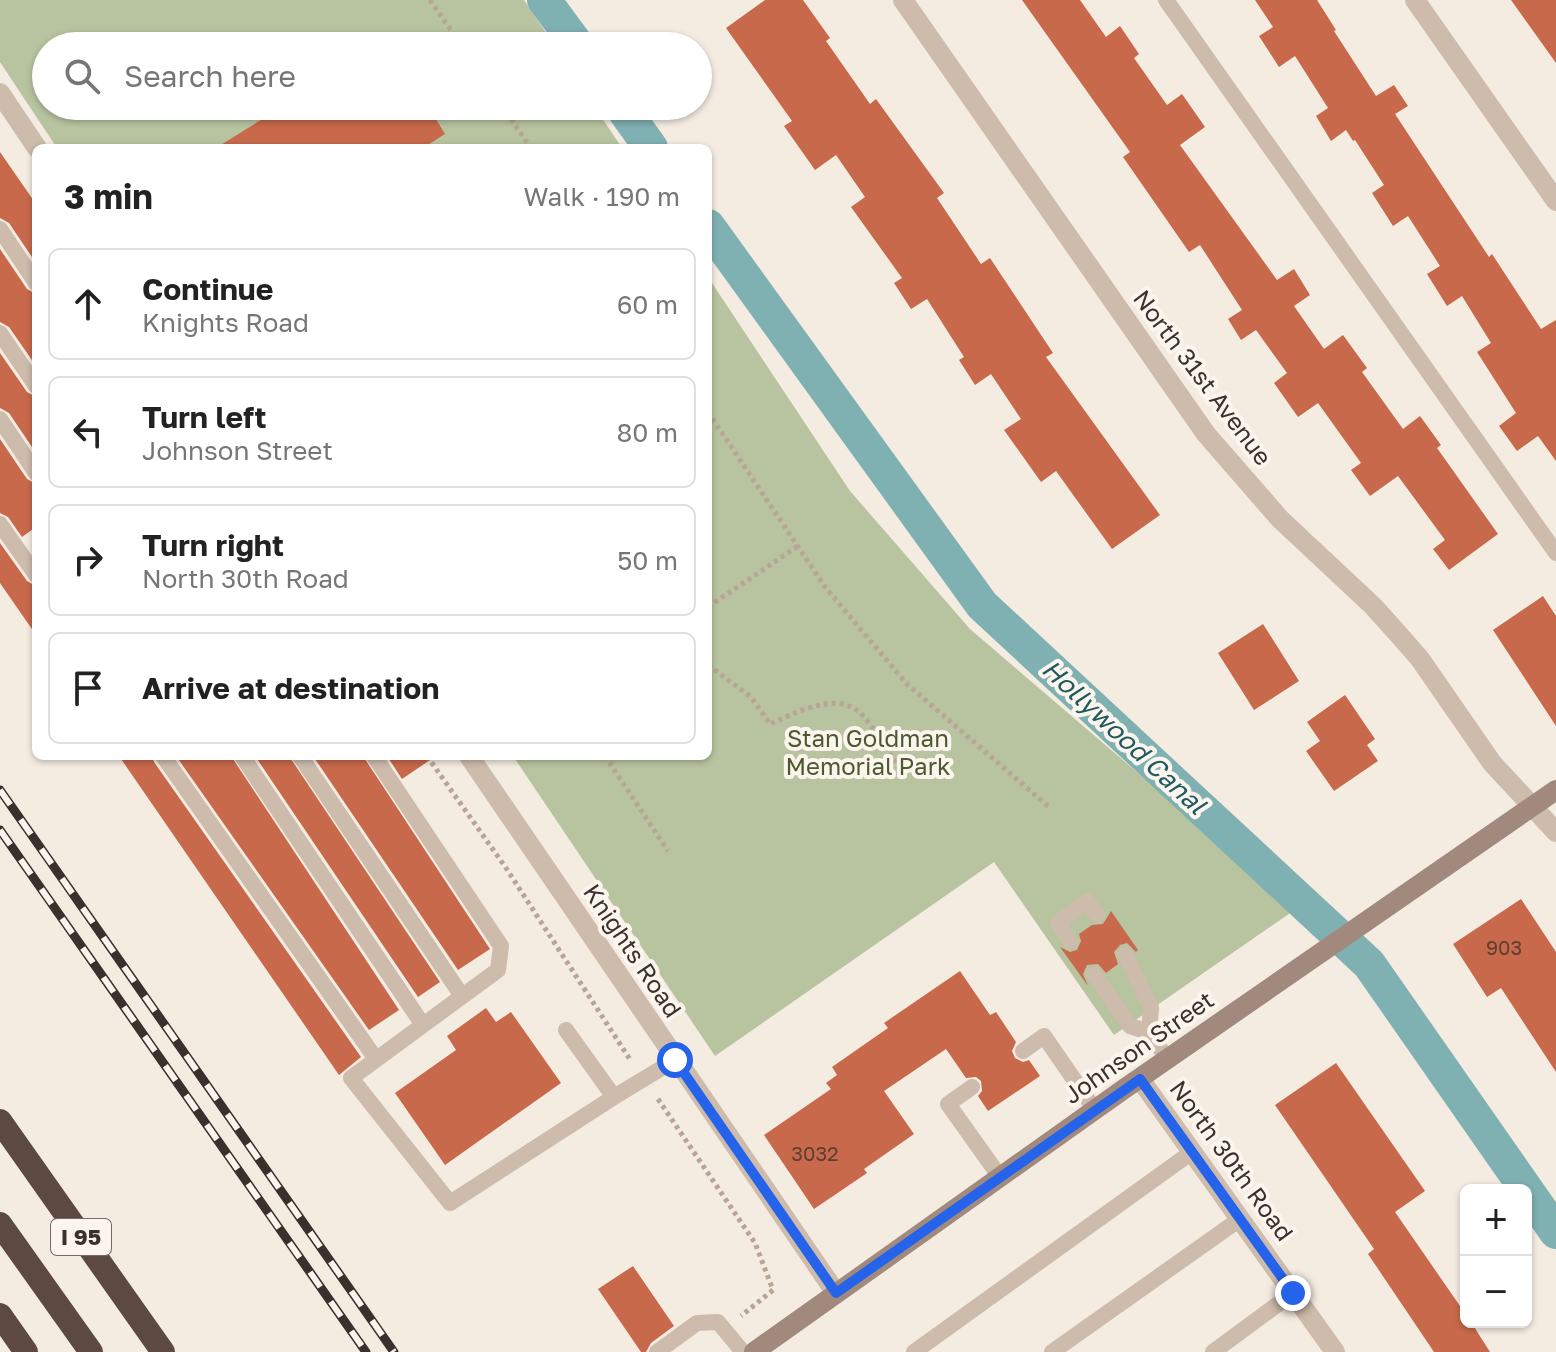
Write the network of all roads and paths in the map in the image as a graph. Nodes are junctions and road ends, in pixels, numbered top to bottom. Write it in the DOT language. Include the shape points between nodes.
graph roads {
  1 [pos="430,0"];
  2 [pos="903,0"];
  3 [pos="1166,0"];
  4 [pos="1415,0"];
  5 [pos="452,32"];
  6 [pos="0,93"];
  7 [pos="512,120"];
  8 [pos="34,144"];
  9 [pos="528,144"];
  10 [pos="1556,201"];
  11 [pos="0,229"];
  12 [pos="32,277"];
  13 [pos="0,333"];
  14 [pos="32,380"];
  15 [pos="712,418"];
  16 [pos="0,419"];
  17 [pos="32,467"];
  18 [pos="0,524"];
  19 [pos="798,546"];
  20 [pos="30,552"];
  21 [pos="1556,553"];
  22 [pos="712,604"];
  23 [pos="712,668"];
  24 [pos="166,760"];
  25 [pos="245,760"];
  26 [pos="303,760"];
  27 [pos="377,760"];
  28 [pos="430,760"];
  29 [pos="472,760"];
  30 [pos="608,760"];
  31 [pos="907,779"];
  32 [pos="1556,790"];
  33 [pos="1533,806"];
  34 [pos="1050,808"];
  35 [pos="1556,832"];
  36 [pos="668,851"];
  37 [pos="1097,915"];
  38 [pos="1070,941"];
  39 [pos="1125,954"];
  40 [pos="1094,974"];
  41 [pos="462,996"];
  42 [pos="423,1025"];
  43 [pos="566,1030"];
  44 [pos="1149,1032"];
  45 [pos="1023,1051"];
  46 [pos="376,1059"];
  47 [pos="675,1060"];
  48 [pos="1168,1060"];
  49 [pos="644,1079"];
  50 [pos="1140,1079"];
  51 [pos="972,1087"];
  52 [pos="614,1097"];
  53 [pos="1095,1110"];
  54 [pos="0,1121"];
  55 [pos="1192,1152"];
  56 [pos="1000,1177"];
  57 [pos="1240,1219"];
  58 [pos="0,1224"];
  59 [pos="836,1293"];
  60 [pos="1293,1293"];
  61 [pos="0,1315"];
  62 [pos="724,1330"];
  63 [pos="26,1352"];
  64 [pos="91,1352"];
  65 [pos="163,1352"];
  66 [pos="657,1352"];
  67 [pos="743,1352"];
  68 [pos="754,1352"];
  69 [pos="914,1352"];
  70 [pos="1052,1352"];
  71 [pos="1213,1352"];
  72 [pos="1335,1352"];
  1 -- 5 [label="path"];
  2 -- 33 [label="street, North 31st Avenue" via="1206,434 1280,519 1400,636 1492,763"];
  3 -- 21 [label="lane"];
  4 -- 10 [label="street"];
  6 -- 8 [label="street"];
  7 -- 9 [label="path"];
  11 -- 12 [label="lane"];
  13 -- 14 [label="lane"];
  15 -- 19 [label="path"];
  16 -- 17 [label="lane"];
  18 -- 20 [label="lane"];
  19 -- 22 [label="path"];
  19 -- 34 [label="path" via="825,587 906,683"];
  23 -- 31 [label="path" via="751,697 770,724 819,705 843,705 859,712"];
  24 -- 46 [label="lane"];
  25 -- 42 [label="lane"];
  26 -- 41 [label="lane"];
  27 -- 41 [label="lane" via="501,946 498,970"];
  28 -- 49 [label="path"];
  29 -- 47 [label="street, Knights Road"];
  30 -- 36 [label="path"];
  32 -- 33 [label="street, Johnson Street"];
  33 -- 35 [label="street, North 31st Avenue"];
  33 -- 48 [label="street, Johnson Street"];
  37 -- 38 [label="lane" via="1087,901 1058,923"];
  39 -- 44 [label="lane" via="1151,1008"];
  40 -- 44 [label="lane" via="1130,1026"];
  41 -- 42 [label="lane"];
  42 -- 46 [label="lane"];
  43 -- 52 [label="lane"];
  44 -- 48 [label="lane"];
  45 -- 53 [label="lane" via="1044,1036"];
  46 -- 52 [label="lane" via="351,1078 450,1203"];
  47 -- 49 [label="lane"];
  47 -- 59 [label="street, Knights Road"];
  48 -- 50 [label="street, Johnson Street"];
  49 -- 52 [label="lane"];
  49 -- 62 [label="path" via="755,1243 773,1290"];
  50 -- 53 [label="street, Johnson Street"];
  50 -- 55 [label="street, North 30th Road"];
  51 -- 56 [label="lane" via="948,1104"];
  53 -- 56 [label="street, Johnson Street"];
  54 -- 65 [label="highway, I 95"];
  55 -- 57 [label="street, North 30th Road"];
  55 -- 69 [label="lane"];
  56 -- 59 [label="street, Johnson Street"];
  57 -- 60 [label="street, North 30th Road"];
  57 -- 70 [label="lane"];
  58 -- 64 [label="highway"];
  59 -- 68 [label="street, Johnson Street"];
  60 -- 71 [label="lane"];
  60 -- 72 [label="street, North 30th Road"];
  61 -- 63 [label="highway"];
  62 -- 66 [label="lane" via="718,1322 697,1323"];
  62 -- 67 [label="lane"];
}
